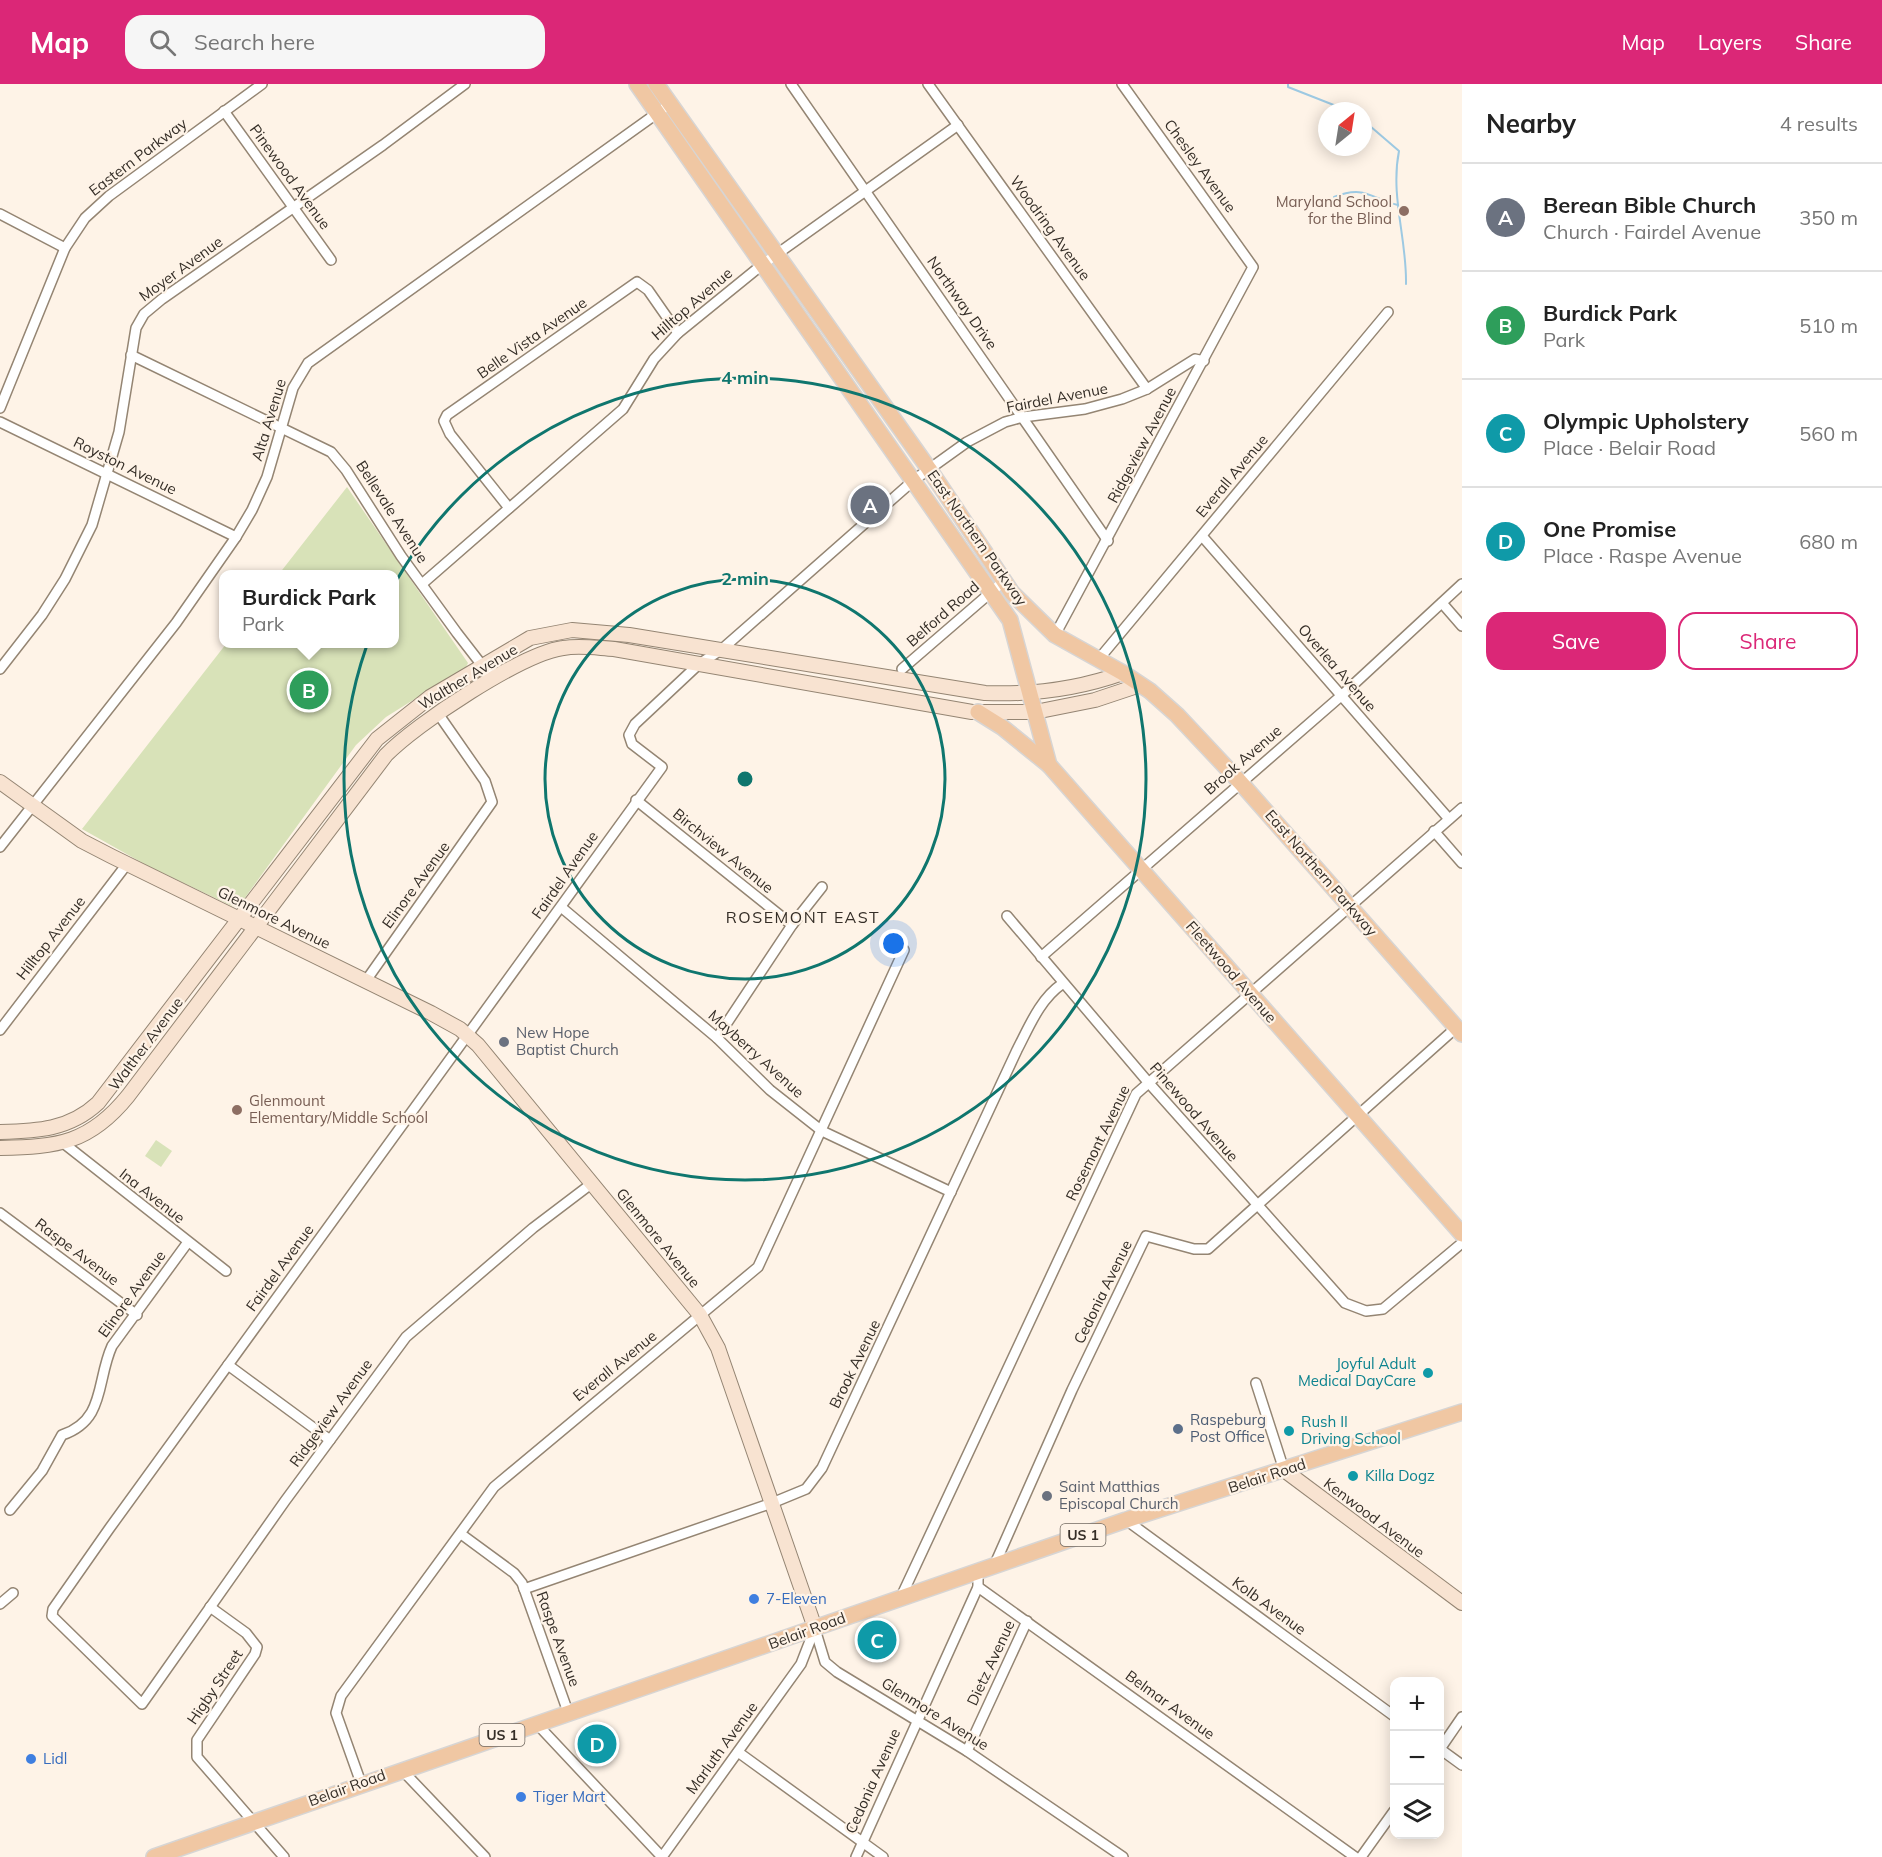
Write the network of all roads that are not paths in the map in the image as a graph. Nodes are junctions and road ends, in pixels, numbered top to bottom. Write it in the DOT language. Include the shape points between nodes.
graph roads {
  1 [pos="262,84"];
  2 [pos="465,84"];
  3 [pos="637,84"];
  4 [pos="656,84"];
  5 [pos="791,84"];
  6 [pos="928,84"];
  7 [pos="1122,84"];
  8 [pos="670,104"];
  9 [pos="224,111"];
  10 [pos="656,113"];
  11 [pos="958,125"];
  12 [pos="866,191"];
  13 [pos="292,207"];
  14 [pos="0,214"];
  15 [pos="65,248"];
  16 [pos="776,254"];
  17 [pos="331,260"];
  18 [pos="763,264"];
  19 [pos="1253,267"];
  20 [pos="1388,312"];
  21 [pos="678,333"];
  22 [pos="131,355"];
  23 [pos="850,356"];
  24 [pos="1204,361"];
  25 [pos="834,366"];
  26 [pos="1148,389"];
  27 [pos="0,408"];
  28 [pos="1023,417"];
  29 [pos="0,422"];
  30 [pos="283,428"];
  31 [pos="929,469"];
  32 [pos="108,475"];
  33 [pos="914,480"];
  34 [pos="509,508"];
  35 [pos="1202,536"];
  36 [pos="236,537"];
  37 [pos="1108,541"];
  38 [pos="1004,581"];
  39 [pos="422,584"];
  40 [pos="1462,584"];
  41 [pos="991,592"];
  42 [pos="1442,603"];
  43 [pos="1462,626"];
  44 [pos="1055,635"];
  45 [pos="721,650"];
  46 [pos="1098,660"];
  47 [pos="699,664"];
  48 [pos="483,666"];
  49 [pos="0,669"];
  50 [pos="902,669"];
  51 [pos="1123,674"];
  52 [pos="497,677"];
  53 [pos="1140,685"];
  54 [pos="1030,693"];
  55 [pos="1341,696"];
  56 [pos="978,712"];
  57 [pos="1035,712"];
  58 [pos="439,715"];
  59 [pos="1049,765"];
  60 [pos="0,782"];
  61 [pos="1240,782"];
  62 [pos="636,800"];
  63 [pos="32,807"];
  64 [pos="1462,808"];
  65 [pos="1449,819"];
  66 [pos="1434,831"];
  67 [pos="0,847"];
  68 [pos="1462,863"];
  69 [pos="127,864"];
  70 [pos="1142,870"];
  71 [pos="822,887"];
  72 [pos="1349,906"];
  73 [pos="561,907"];
  74 [pos="1007,916"];
  75 [pos="239,919"];
  76 [pos="792,925"];
  77 [pos="256,927"];
  78 [pos="904,950"];
  79 [pos="1041,957"];
  80 [pos="365,982"];
  81 [pos="1062,984"];
  82 [pos="1249,994"];
  83 [pos="1460,1028"];
  84 [pos="0,1030"];
  85 [pos="467,1035"];
  86 [pos="717,1038"];
  87 [pos="1148,1082"];
  88 [pos="1358,1115"];
  89 [pos="822,1131"];
  90 [pos="0,1132"];
  91 [pos="62,1142"];
  92 [pos="0,1148"];
  93 [pos="591,1184"];
  94 [pos="951,1192"];
  95 [pos="1257,1207"];
  96 [pos="0,1213"];
  97 [pos="1462,1234"];
  98 [pos="188,1242"];
  99 [pos="1462,1243"];
  100 [pos="226,1270"];
  101 [pos="136,1315"];
  102 [pos="700,1315"];
  103 [pos="228,1365"];
  104 [pos="1256,1383"];
  105 [pos="1462,1412"];
  106 [pos="330,1440"];
  107 [pos="1284,1470"];
  108 [pos="772,1503"];
  109 [pos="10,1510"];
  110 [pos="1126,1520"];
  111 [pos="461,1534"];
  112 [pos="994,1566"];
  113 [pos="978,1579"];
  114 [pos="524,1589"];
  115 [pos="13,1593"];
  116 [pos="901,1597"];
  117 [pos="1462,1603"];
  118 [pos="0,1604"];
  119 [pos="210,1607"];
  120 [pos="1027,1621"];
  121 [pos="815,1629"];
  122 [pos="805,1655"];
  123 [pos="822,1656"];
  124 [pos="142,1704"];
  125 [pos="568,1712"];
  126 [pos="1390,1712"];
  127 [pos="1462,1717"];
  128 [pos="916,1720"];
  129 [pos="536,1723"];
  130 [pos="1444,1743"];
  131 [pos="738,1752"];
  132 [pos="967,1752"];
  133 [pos="1444,1752"];
  134 [pos="1462,1765"];
  135 [pos="401,1769"];
  136 [pos="361,1784"];
  137 [pos="1390,1818"];
  138 [pos="252,1822"];
  139 [pos="863,1843"];
  140 [pos="154,1857"];
  141 [pos="284,1857"];
  142 [pos="485,1857"];
  143 [pos="662,1857"];
  144 [pos="856,1857"];
  145 [pos="883,1857"];
  146 [pos="1123,1857"];
  147 [pos="1355,1857"];
  148 [pos="1361,1857"];
  1 -- 9 [label="street, Eastern Parkway"];
  2 -- 13 [label="street, Moyer Avenue"];
  3 -- 10 [label="main road, East Northern Parkway"];
  4 -- 8 [label="main road, East Northern Parkway"];
  5 -- 12 [label="street, Northway Drive"];
  6 -- 11 [label="street, Woodring Avenue"];
  7 -- 19 [label="street, Chesley Avenue"];
  8 -- 10 [label="street, Alta Avenue"];
  8 -- 16 [label="main road, East Northern Parkway"];
  9 -- 13 [label="street, Pinewood Avenue"];
  9 -- 15 [label="street, Eastern Parkway" via="109,196 85,218"];
  10 -- 18 [label="main road, East Northern Parkway"];
  10 -- 30 [label="street, Alta Avenue" via="314,357 297,379"];
  11 -- 12 [label="street, Hilltop Avenue"];
  11 -- 26 [label="street, Woodring Avenue"];
  12 -- 16 [label="street, Hilltop Avenue"];
  12 -- 28 [label="street, Northway Drive"];
  13 -- 17 [label="street, Pinewood Avenue"];
  13 -- 22 [label="street, Moyer Avenue" via="151,308 136,328"];
  14 -- 15 [label="street"];
  15 -- 27 [label="street, Eastern Parkway"];
  16 -- 18 [label="street, Hilltop Avenue"];
  16 -- 23 [label="main road, East Northern Parkway"];
  18 -- 21 [label="street, Hilltop Avenue"];
  18 -- 25 [label="main road, East Northern Parkway"];
  19 -- 24 [label="street, Ridgeview Avenue"];
  20 -- 35 [label="street, Everall Avenue"];
  21 -- 34 [label="street, Hilltop Avenue" via="654,359 623,409"];
  21 -- 34 [label="street, Belle Vista Avenue" via="648,290 640,283 632,284 455,409 444,421 461,450"];
  22 -- 30 [label="street, Bellevale Avenue"];
  22 -- 32 [label="street, Moyer Avenue"];
  23 -- 25 [label="main road"];
  23 -- 31 [label="main road, East Northern Parkway"];
  24 -- 26 [label="street, Fairdel Avenue" via="1195,359"];
  24 -- 37 [label="street, Ridgeview Avenue"];
  25 -- 33 [label="main road, East Northern Parkway"];
  26 -- 28 [label="street, Fairdel Avenue" via="1094,407"];
  28 -- 31 [label="street, Fairdel Avenue" via="980,434"];
  28 -- 37 [label="street, Northway Drive"];
  29 -- 32 [label="street, Royston Avenue"];
  30 -- 36 [label="street, Alta Avenue" via="267,477"];
  30 -- 39 [label="street, Bellevale Avenue" via="331,452 342,463"];
  31 -- 33 [label="street, Fairdel Avenue"];
  31 -- 38 [label="main road, East Northern Parkway"];
  32 -- 36 [label="street, Royston Avenue"];
  32 -- 49 [label="street, Moyer Avenue" via="92,525 65,579"];
  33 -- 41 [label="main road, East Northern Parkway"];
  33 -- 45 [label="street, Fairdel Avenue"];
  34 -- 39 [label="street, Hilltop Avenue"];
  35 -- 46 [label="street, Everall Avenue"];
  35 -- 55 [label="street, Overlea Avenue"];
  36 -- 63 [label="street, Alta Avenue" via="176,622"];
  37 -- 44 [label="street, Ridgeview Avenue"];
  38 -- 41 [label="street, Belford Road"];
  38 -- 44 [label="main road, East Northern Parkway" via="1026,609"];
  39 -- 48 [label="street, Bellevale Avenue"];
  40 -- 42 [label="street, Brook Avenue"];
  41 -- 50 [label="street, Belford Road"];
  41 -- 54 [label="main road, East Northern Parkway" via="1010,620"];
  42 -- 43 [label="street"];
  42 -- 55 [label="street, Brook Avenue"];
  44 -- 46 [label="main road, East Northern Parkway"];
  45 -- 47 [label="street, Fairdel Avenue"];
  45 -- 48 [label="main road, Walther Avenue" via="604,632 558,631 530,638"];
  45 -- 54 [label="main road, Walther Avenue" via="955,689"];
  46 -- 51 [label="main road, East Northern Parkway"];
  47 -- 52 [label="main road, Walther Avenue" via="578,647 547,652"];
  47 -- 56 [label="main road, Walther Avenue"];
  47 -- 62 [label="street, Fairdel Avenue" via="635,724 629,735 632,744 662,767"];
  48 -- 52 [label="street, Bellevale Avenue"];
  48 -- 75 [label="main road, Walther Avenue" via="411,710 377,739"];
  51 -- 53 [label="main road, East Northern Parkway"];
  51 -- 54 [label="main road, Walther Avenue"];
  52 -- 58 [label="main road, Walther Avenue"];
  53 -- 57 [label="main road, Walther Avenue" via="1095,700"];
  53 -- 61 [label="main road, East Northern Parkway" via="1178,715"];
  54 -- 57 [label="main road, Fleetwood Avenue"];
  55 -- 61 [label="street, Brook Avenue"];
  55 -- 65 [label="street, Overlea Avenue"];
  56 -- 57 [label="main road, Walther Avenue"];
  56 -- 59 [label="main road"];
  57 -- 59 [label="main road, Fleetwood Avenue"];
  58 -- 77 [label="main road, Walther Avenue" via="409,733 377,765"];
  58 -- 80 [label="street, Elinore Avenue" via="485,782 491,806"];
  59 -- 70 [label="main road, Fleetwood Avenue"];
  60 -- 63 [label="main road, Glenmore Avenue"];
  61 -- 70 [label="street, Brook Avenue"];
  61 -- 72 [label="main road, East Northern Parkway"];
  62 -- 73 [label="street, Fairdel Avenue"];
  62 -- 76 [label="street, Birchview Avenue"];
  63 -- 67 [label="street, Alta Avenue"];
  63 -- 69 [label="main road, Glenmore Avenue" via="82,841"];
  64 -- 65 [label="street, Rosemont Avenue"];
  65 -- 66 [label="street, Rosemont Avenue"];
  66 -- 68 [label="street"];
  66 -- 72 [label="street, Rosemont Avenue"];
  69 -- 75 [label="main road, Glenmore Avenue"];
  69 -- 84 [label="street, Hilltop Avenue"];
  70 -- 79 [label="street, Brook Avenue"];
  70 -- 82 [label="main road, Fleetwood Avenue"];
  71 -- 76 [label="street"];
  72 -- 82 [label="street, Rosemont Avenue"];
  72 -- 83 [label="main road, East Northern Parkway"];
  73 -- 85 [label="street, Fairdel Avenue"];
  73 -- 86 [label="street, Mayberry Avenue"];
  74 -- 79 [label="street, Pinewood Avenue"];
  75 -- 77 [label="main road, Glenmore Avenue"];
  75 -- 90 [label="main road, Walther Avenue" via="92,1110 51,1129"];
  76 -- 86 [label="street"];
  77 -- 80 [label="main road, Glenmore Avenue"];
  77 -- 91 [label="main road, Walther Avenue" via="117,1110 92,1131"];
  78 -- 89 [label="street, Everall Avenue"];
  79 -- 81 [label="street, Pinewood Avenue"];
  80 -- 85 [label="main road, Glenmore Avenue"];
  81 -- 87 [label="street, Pinewood Avenue"];
  81 -- 94 [label="street, Brook Avenue" via="1032,1020"];
  82 -- 87 [label="street, Rosemont Avenue"];
  82 -- 88 [label="main road, Fleetwood Avenue"];
  83 -- 88 [label="street, Cedonia Avenue"];
  85 -- 93 [label="main road, Glenmore Avenue"];
  85 -- 103 [label="street, Fairdel Avenue"];
  86 -- 89 [label="street, Mayberry Avenue" via="770,1090"];
  87 -- 95 [label="street, Pinewood Avenue"];
  87 -- 116 [label="street, Rosemont Avenue" via="1136,1094"];
  88 -- 95 [label="street, Cedonia Avenue"];
  88 -- 97 [label="main road, Fleetwood Avenue"];
  89 -- 94 [label="street, Mayberry Avenue"];
  89 -- 102 [label="street, Everall Avenue" via="758,1267"];
  91 -- 92 [label="main road, Walther Avenue"];
  91 -- 98 [label="street, Ina Avenue"];
  93 -- 102 [label="main road, Glenmore Avenue"];
  93 -- 106 [label="street, Ridgeview Avenue" via="533,1228 406,1337"];
  94 -- 108 [label="street, Brook Avenue" via="816,1479 806,1489"];
  95 -- 99 [label="street, Pinewood Avenue" via="1340,1298 1352,1307 1371,1312 1391,1304"];
  95 -- 112 [label="street, Cedonia Avenue" via="1208,1249 1146,1236"];
  96 -- 101 [label="street, Raspe Avenue"];
  98 -- 100 [label="street, Ina Avenue"];
  98 -- 101 [label="street, Elinore Avenue"];
  101 -- 109 [label="street, Elinore Avenue" via="108,1354 99,1396 86,1420 76,1430 62,1435 42,1471"];
  102 -- 108 [label="main road, Glenmore Avenue" via="718,1348"];
  102 -- 111 [label="street, Everall Avenue" via="505,1476"];
  103 -- 106 [label="street"];
  103 -- 124 [label="street, Fairdel Avenue" via="52,1609 52,1617"];
  104 -- 107 [label="street"];
  105 -- 107 [label="main road, Belair Road / US 1"];
  106 -- 119 [label="street, Ridgeview Avenue"];
  107 -- 110 [label="main road, Belair Road / US 1"];
  107 -- 117 [label="main road, Kenwood Avenue"];
  108 -- 114 [label="street, Brook Avenue"];
  108 -- 121 [label="main road, Glenmore Avenue"];
  110 -- 112 [label="main road, Belair Road / US 1"];
  110 -- 126 [label="street, Kolb Avenue"];
  111 -- 114 [label="street, Raspe Avenue" via="514,1574"];
  111 -- 136 [label="street, Everall Avenue" via="337,1704 337,1719"];
  112 -- 113 [label="main road, Belair Road / US 1"];
  113 -- 116 [label="main road, Belair Road / US 1"];
  113 -- 120 [label="street, Belmar Avenue"];
  113 -- 128 [label="street, Cedonia Avenue"];
  114 -- 125 [label="street, Raspe Avenue"];
  115 -- 118 [label="street"];
  116 -- 121 [label="main road, Belair Road / US 1"];
  119 -- 124 [label="street, Ridgeview Avenue"];
  119 -- 138 [label="street, Higby Street" via="246,1633 257,1647 197,1740 197,1757"];
  120 -- 132 [label="street, Dietz Avenue"];
  120 -- 147 [label="street, Belmar Avenue"];
  121 -- 122 [label="street, Marluth Avenue"];
  121 -- 123 [label="street, Glenmore Avenue"];
  121 -- 125 [label="main road, Belair Road / US 1"];
  122 -- 123 [label="street"];
  122 -- 131 [label="street, Marluth Avenue"];
  123 -- 128 [label="street, Glenmore Avenue" via="837,1672"];
  125 -- 129 [label="main road, Belair Road / US 1"];
  127 -- 130 [label="street"];
  128 -- 132 [label="street, Glenmore Avenue"];
  128 -- 139 [label="street, Cedonia Avenue"];
  129 -- 135 [label="main road, Belair Road / US 1"];
  129 -- 143 [label="street"];
  131 -- 139 [label="street"];
  131 -- 143 [label="street, Marluth Avenue"];
  132 -- 146 [label="street, Glenmore Avenue"];
  133 -- 134 [label="street"];
  135 -- 136 [label="main road, Belair Road / US 1"];
  135 -- 142 [label="street"];
  136 -- 138 [label="main road, Belair Road / US 1"];
  137 -- 148 [label="street"];
  138 -- 140 [label="main road, Belair Road / US 1"];
  138 -- 141 [label="street"];
  139 -- 144 [label="street, Cedonia Avenue"];
  139 -- 145 [label="street"];
}
